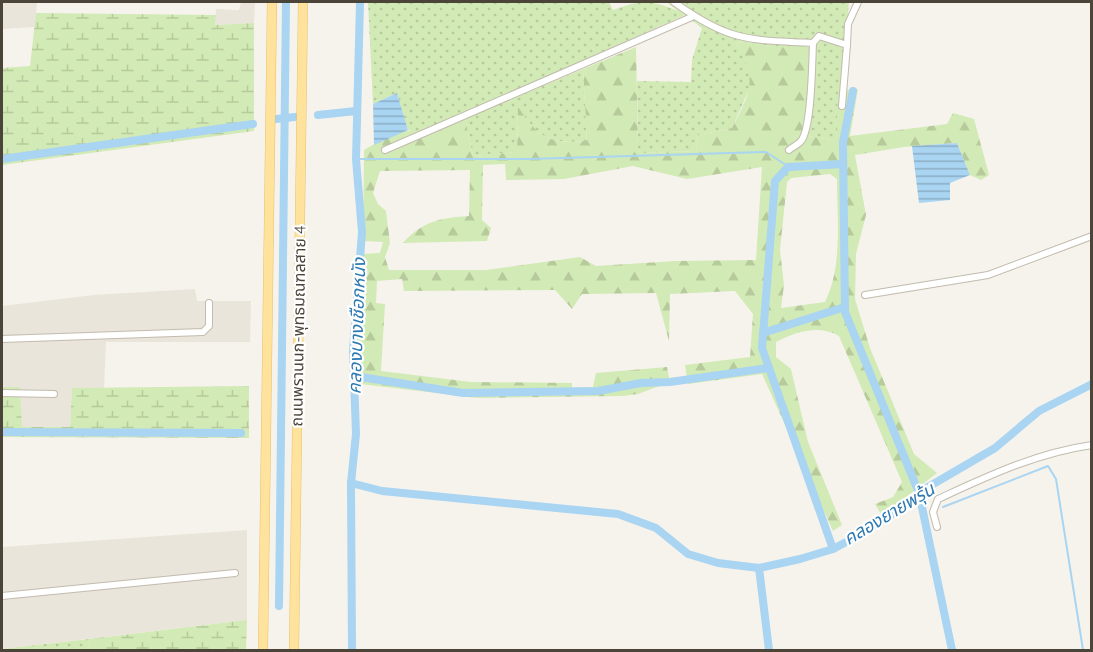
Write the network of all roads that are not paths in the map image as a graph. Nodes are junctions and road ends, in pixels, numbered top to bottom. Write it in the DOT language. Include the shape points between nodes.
graph roads {
  1 [pos="272,2"];
  2 [pos="303,2"];
  3 [pos="674,2"];
  4 [pos="858,2"];
  5 [pos="694,16"];
  6 [pos="813,43"];
  7 [pos="847,45"];
  8 [pos="842,106"];
  9 [pos="385,150"];
  10 [pos="789,150"];
  11 [pos="1092,236"];
  12 [pos="866,295"];
  13 [pos="209,303"];
  14 [pos="2,339"];
  15 [pos="2,393"];
  16 [pos="54,394"];
  17 [pos="1092,445"];
  18 [pos="937,527"];
  19 [pos="235,573"];
  20 [pos="2,596"];
  21 [pos="263,651"];
  22 [pos="294,651"];
  1 -- 21 [label="main road, ถนนพรานนก-พุทธมณฑลสาย 4"];
  2 -- 22 [label="main road, ถนนพรานนก-พุทธมณฑลสาย 4"];
  3 -- 5 [label="street"];
  4 -- 7 [label="street" via="848,24"];
  5 -- 6 [label="street" via="728,34 760,41"];
  5 -- 9 [label="street"];
  6 -- 7 [label="street" via="819,36"];
  6 -- 10 [label="street" via="805,132"];
  7 -- 8 [label="street"];
  11 -- 12 [label="street" via="988,276"];
  13 -- 14 [label="street" via="209,326 203,332"];
  15 -- 16 [label="street"];
  17 -- 18 [label="street" via="1047,453 938,499 933,512"];
  19 -- 20 [label="street"];
}
